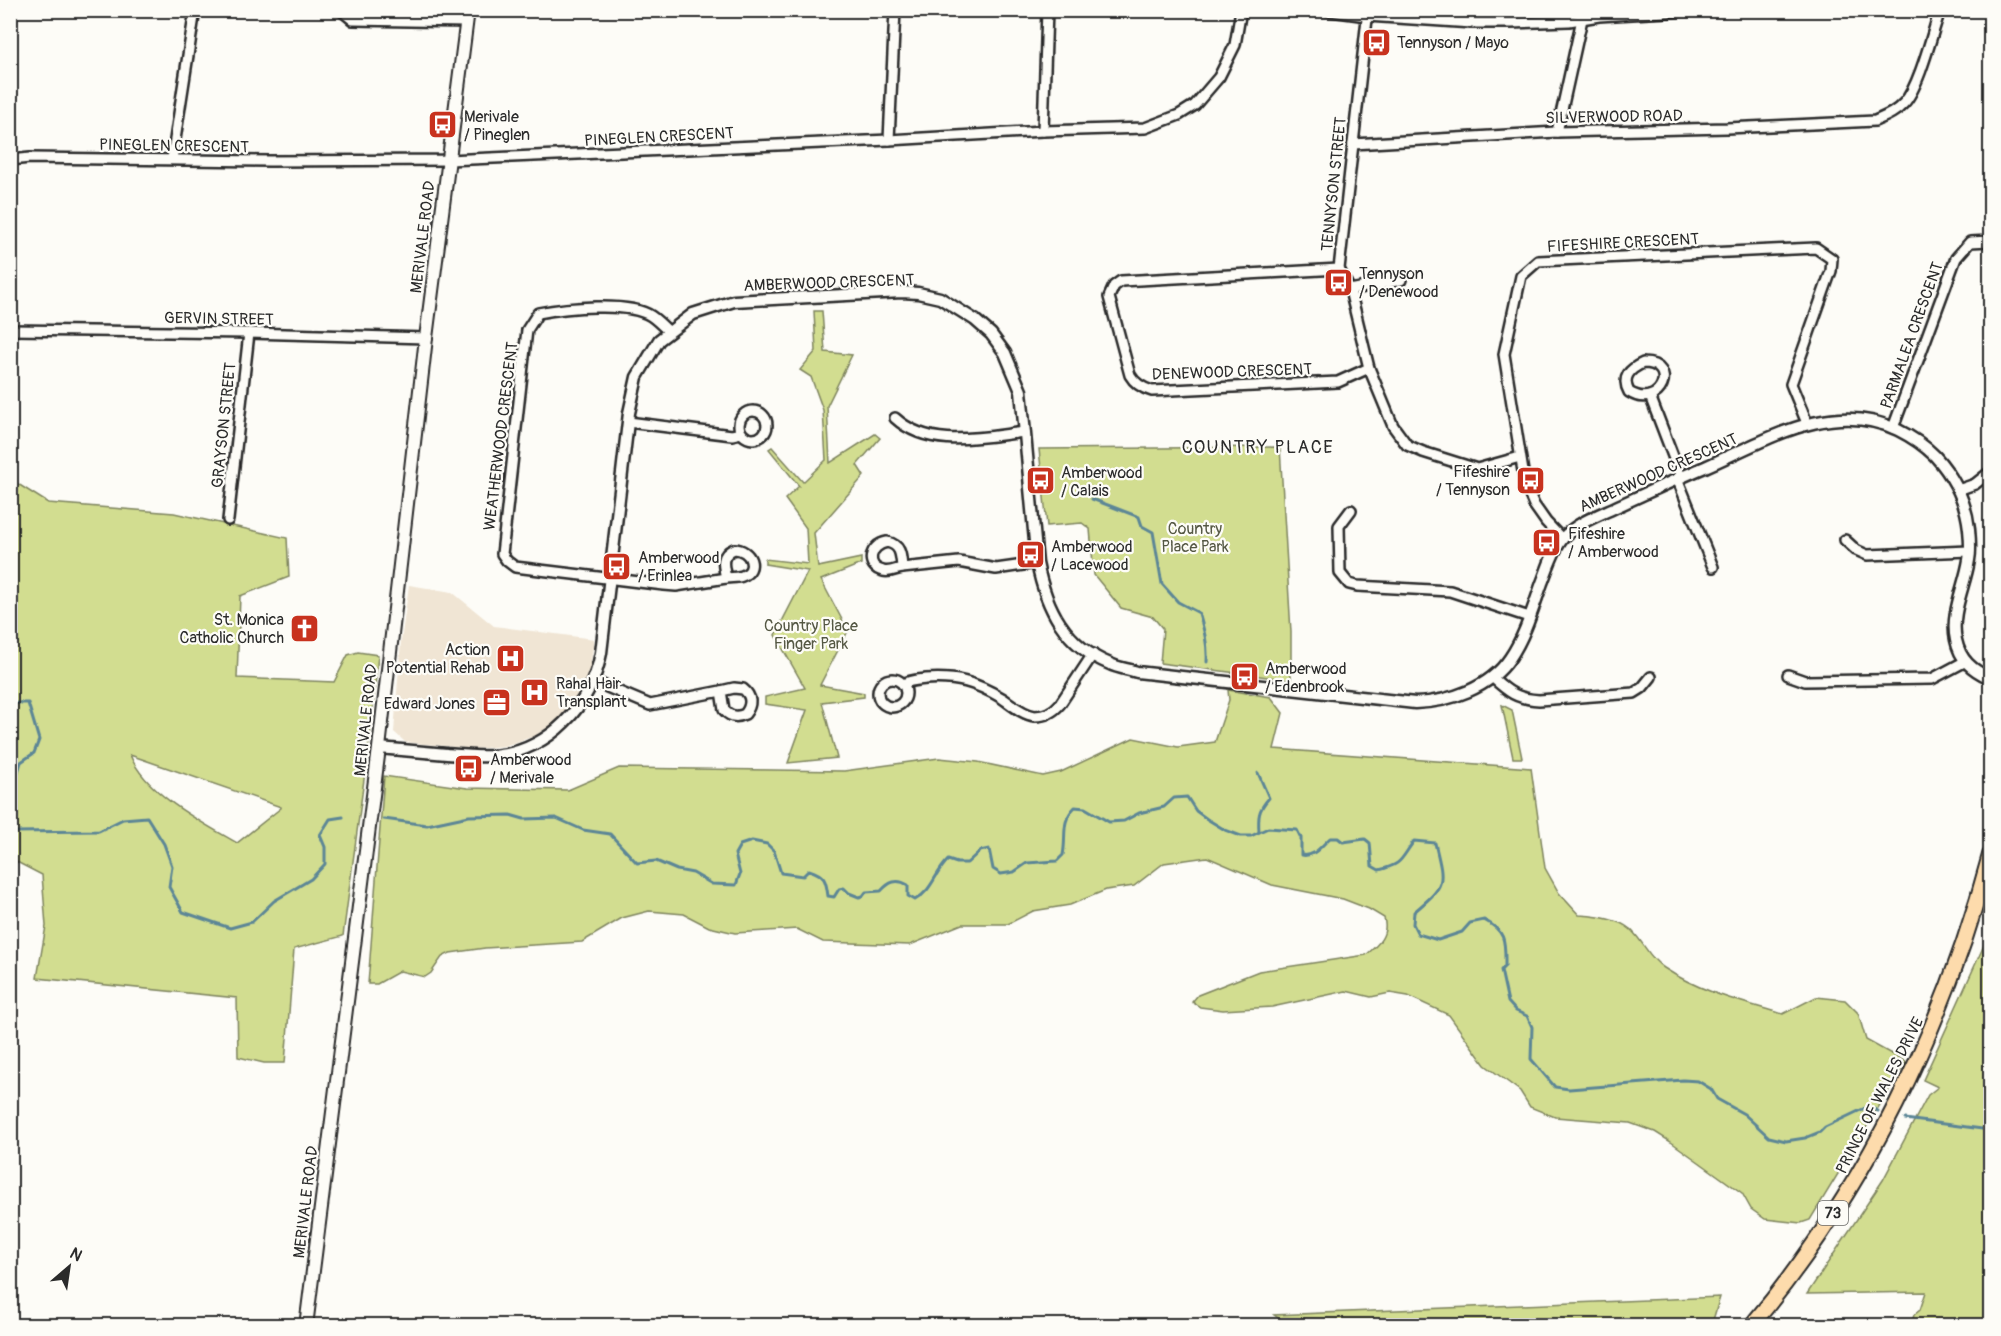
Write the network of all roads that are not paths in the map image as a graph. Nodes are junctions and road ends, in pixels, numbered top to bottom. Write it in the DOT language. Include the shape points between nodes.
graph roads {
  1 [pos="195,10"];
  2 [pos="341,10"];
  3 [pos="895,10"];
  4 [pos="1047,10"];
  5 [pos="1242,10"];
  6 [pos="1323,10"];
  7 [pos="1700,10"];
  8 [pos="1940,10"];
  9 [pos="1367,13"];
  10 [pos="1584,14"];
  11 [pos="467,16"];
  12 [pos="1043,131"];
  13 [pos="1557,132"];
  14 [pos="889,140"];
  15 [pos="1353,144"];
  16 [pos="172,159"];
  17 [pos="10,160"];
  18 [pos="448,160"];
  19 [pos="1990,241"];
  20 [pos="1339,269"];
  21 [pos="1401,280"];
  22 [pos="1350,290"];
  23 [pos="10,330"];
  24 [pos="669,332"];
  25 [pos="249,333"];
  26 [pos="426,338"];
  27 [pos="1369,368"];
  28 [pos="1650,396"];
  29 [pos="895,418"];
  30 [pos="628,422"];
  31 [pos="1807,423"];
  32 [pos="1893,428"];
  33 [pos="1024,432"];
  34 [pos="741,433"];
  35 [pos="1520,457"];
  36 [pos="1990,472"];
  37 [pos="1679,478"];
  38 [pos="1958,490"];
  39 [pos="1351,510"];
  40 [pos="228,520"];
  41 [pos="1562,539"];
  42 [pos="1845,540"];
  43 [pos="1970,551"];
  44 [pos="1037,563"];
  45 [pos="1713,567"];
  46 [pos="902,568"];
  47 [pos="610,578"];
  48 [pos="726,578"];
  49 [pos="1529,617"];
  50 [pos="1093,654"];
  51 [pos="1964,662"];
  52 [pos="1788,675"];
  53 [pos="1492,677"];
  54 [pos="1651,677"];
  55 [pos="1990,678"];
  56 [pos="593,681"];
  57 [pos="903,684"];
  58 [pos="721,691"];
  59 [pos="379,748"];
  60 [pos="1990,855"];
  61 [pos="306,1326"];
  62 [pos="1751,1326"];
  1 -- 16 [label="street"];
  2 -- 11 [label="street" via="353,20"];
  3 -- 14 [label="street"];
  4 -- 12 [label="street"];
  5 -- 12 [label="street, PINEGLEN CRESCENT" via="1235,45 1220,77 1195,105 1179,115 1144,128"];
  6 -- 9 [label="street"];
  7 -- 10 [label="street"];
  8 -- 13 [label="street, SILVERWOOD ROAD" via="1905,102 1892,114 1875,120"];
  9 -- 10 [label="street" via="1482,23 1569,21"];
  9 -- 15 [label="street, TENNYSON STREET"];
  10 -- 13 [label="street"];
  11 -- 18 [label="main road, MERIVALE ROAD"];
  12 -- 14 [label="street, PINEGLEN CRESCENT"];
  13 -- 15 [label="street, SILVERWOOD ROAD"];
  14 -- 18 [label="street, PINEGLEN CRESCENT"];
  15 -- 20 [label="street, TENNYSON STREET"];
  16 -- 17 [label="street, PINEGLEN CRESCENT"];
  16 -- 18 [label="street, PINEGLEN CRESCENT"];
  18 -- 26 [label="main road, MERIVALE ROAD"];
  19 -- 32 [label="street, PARMALEA CRESCENT" via="1970,242 1956,258"];
  20 -- 22 [label="street, TENNYSON STREET"];
  20 -- 27 [label="street, DENEWOOD CRESCENT" via="1121,281 1109,297 1130,375 1134,382 1152,391 1338,382"];
  21 -- 22 [label="street"];
  22 -- 27 [label="street, TENNYSON STREET"];
  23 -- 25 [label="street, GERVIN STREET"];
  24 -- 30 [label="street, AMBERWOOD CRESCENT" via="659,340 637,377"];
  24 -- 33 [label="street, AMBERWOOD CRESCENT" via="693,314 734,301 902,292 940,298 992,334 1005,353 1021,391"];
  24 -- 47 [label="street, WEATHERWOOD CRESCENT" via="650,315 624,306 538,313 527,330 502,554 515,567"];
  25 -- 26 [label="street, GERVIN STREET"];
  25 -- 40 [label="street, GRAYSON STREET"];
  26 -- 59 [label="main road, MERIVALE ROAD"];
  27 -- 35 [label="street, TENNYSON STREET" via="1393,426 1407,445 1477,469"];
  28 -- 28 [label="street" via="1662,386 1663,375 1655,364 1643,363 1629,371 1625,384 1634,396"];
  28 -- 37 [label="street"];
  29 -- 33 [label="street" via="915,432 954,440"];
  30 -- 34 [label="street"];
  30 -- 47 [label="street, AMBERWOOD CRESCENT"];
  31 -- 32 [label="street, AMBERWOOD CRESCENT" via="1832,418 1863,419"];
  31 -- 35 [label="street, FIFESHIRE CRESCENT" via="1791,384 1831,271 1832,259 1816,248 1546,260 1538,261 1521,276 1504,354"];
  31 -- 37 [label="street, AMBERWOOD CRESCENT"];
  32 -- 38 [label="street, AMBERWOOD CRESCENT" via="1929,450"];
  33 -- 44 [label="street, AMBERWOOD CRESCENT"];
  35 -- 41 [label="street, FIFESHIRE CRESCENT" via="1534,504"];
  36 -- 38 [label="street" via="1975,484"];
  37 -- 41 [label="street, AMBERWOOD CRESCENT" via="1578,525"];
  37 -- 45 [label="street"];
  38 -- 43 [label="street, AMBERWOOD CRESCENT" via="1969,527"];
  39 -- 49 [label="street" via="1339,526 1340,573 1349,584 1450,591"];
  41 -- 49 [label="street, AMBERWOOD CRESCENT"];
  42 -- 43 [label="street" via="1867,555"];
  43 -- 51 [label="street, AMBERWOOD CRESCENT" via="1955,621 1956,642"];
  44 -- 46 [label="street" via="996,569 958,562"];
  44 -- 50 [label="street, AMBERWOOD CRESCENT" via="1049,606 1059,625"];
  47 -- 48 [label="street" via="676,586"];
  47 -- 56 [label="street, AMBERWOOD CRESCENT" via="601,653"];
  49 -- 53 [label="street, AMBERWOOD CRESCENT" via="1509,660"];
  50 -- 53 [label="street, AMBERWOOD CRESCENT" via="1137,672 1415,703 1458,695"];
  50 -- 57 [label="street" via="1060,704 1035,716 981,686 960,680"];
  51 -- 52 [label="street" via="1932,680 1805,681"];
  51 -- 55 [label="street"];
  53 -- 54 [label="street" via="1523,699 1539,700 1634,693"];
  56 -- 58 [label="street" via="650,705"];
  56 -- 59 [label="street, AMBERWOOD CRESCENT" via="556,731 517,750 478,757"];
  59 -- 61 [label="main road, MERIVALE ROAD"];
  60 -- 62 [label="main road, PRINCE OF WALES DRIVE / 73" via="1952,978 1902,1091 1816,1240"];
}
